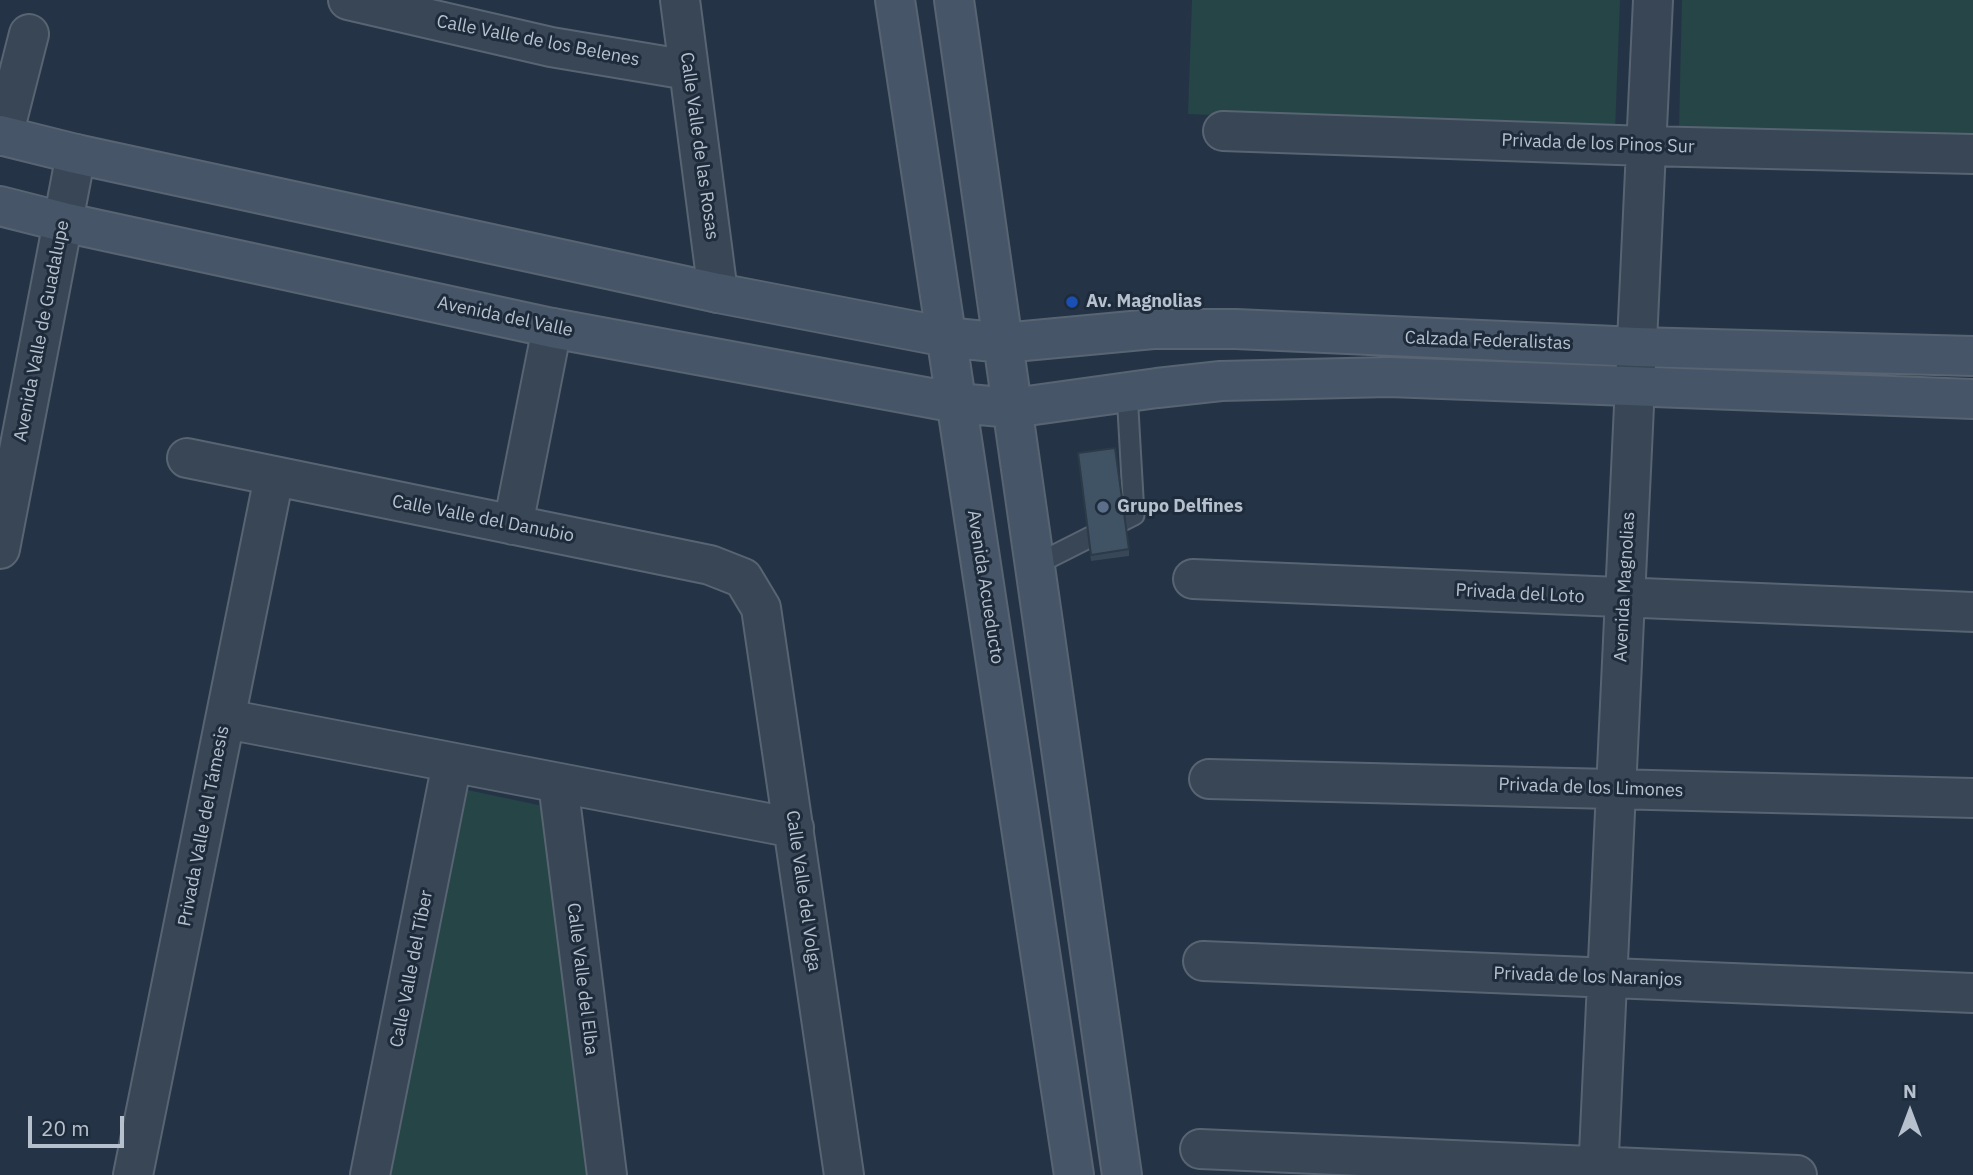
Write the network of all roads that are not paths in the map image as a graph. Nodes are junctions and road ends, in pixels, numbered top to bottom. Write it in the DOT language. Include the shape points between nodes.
graph roads {
  1 [pos="348,0"];
  2 [pos="680,0"];
  3 [pos="895,0"];
  4 [pos="954,0"];
  5 [pos="1653,0"];
  6 [pos="29,34"];
  7 [pos="688,70"];
  8 [pos="1223,131"];
  9 [pos="2,135"];
  10 [pos="1646,146"];
  11 [pos="76,154"];
  12 [pos="1973,154"];
  13 [pos="0,206"];
  14 [pos="63,222"];
  15 [pos="718,293"];
  16 [pos="552,328"];
  17 [pos="1153,329"];
  18 [pos="1391,336"];
  19 [pos="946,337"];
  20 [pos="1003,343"];
  21 [pos="1637,347"];
  22 [pos="1973,356"];
  23 [pos="1390,377"];
  24 [pos="1635,386"];
  25 [pos="1142,390"];
  26 [pos="1973,399"];
  27 [pos="957,403"];
  28 [pos="1013,408"];
  29 [pos="187,458"];
  30 [pos="274,477"];
  31 [pos="513,524"];
  32 [pos="0,549"];
  33 [pos="1035,565"];
  34 [pos="1193,579"];
  35 [pos="1625,599"];
  36 [pos="761,608"];
  37 [pos="1973,612"];
  38 [pos="226,719"];
  39 [pos="452,763"];
  40 [pos="1209,779"];
  41 [pos="558,783"];
  42 [pos="1616,789"];
  43 [pos="1973,798"];
  44 [pos="794,828"];
  45 [pos="1203,961"];
  46 [pos="1607,977"];
  47 [pos="1973,993"];
  48 [pos="1200,1149"];
  49 [pos="1598,1171"];
  50 [pos="134,1175"];
  51 [pos="370,1175"];
  52 [pos="607,1175"];
  53 [pos="844,1175"];
  54 [pos="1074,1175"];
  55 [pos="1122,1175"];
  56 [pos="1797,1175"];
  1 -- 7 [label="street, Calle Valle de los Belenes" via="551,47"];
  2 -- 7 [label="street, Calle Valle de las Rosas"];
  3 -- 19 [label="street, Avenida Acueducto"];
  4 -- 20 [label="street"];
  5 -- 10 [label="street, Avenida Magnolias"];
  6 -- 9 [label="street"];
  7 -- 15 [label="street, Calle Valle de las Rosas"];
  8 -- 10 [label="street, Privada de los Pinos Sur"];
  9 -- 11 [label="street"];
  10 -- 12 [label="street, Privada de los Pinos Sur"];
  10 -- 21 [label="street, Avenida Magnolias"];
  11 -- 14 [label="street, Avenida Valle de Guadalupe"];
  11 -- 15 [label="street"];
  13 -- 14 [label="street, Avenida del Valle"];
  14 -- 16 [label="street, Avenida del Valle"];
  14 -- 32 [label="street, Avenida Valle de Guadalupe"];
  15 -- 19 [label="street"];
  16 -- 27 [label="street, Avenida del Valle"];
  16 -- 31 [label="street"];
  17 -- 18 [label="street, Calzada Federalistas"];
  17 -- 20 [label="street, Calzada Federalistas"];
  17 -- 25 [label="street"];
  18 -- 21 [label="street, Calzada Federalistas"];
  18 -- 23 [label="street"];
  19 -- 20 [label="street"];
  19 -- 27 [label="street, Avenida Acueducto"];
  20 -- 28 [label="street"];
  21 -- 22 [label="street, Calzada Federalistas"];
  21 -- 24 [label="street, Avenida Magnolias"];
  23 -- 24 [label="street"];
  23 -- 25 [label="street" via="1222,381"];
  24 -- 26 [label="street"];
  24 -- 35 [label="street, Avenida Magnolias"];
  25 -- 28 [label="street"];
  25 -- 33 [label="lane" via="1134,515"];
  27 -- 28 [label="street, Avenida del Valle"];
  27 -- 54 [label="street, Avenida Acueducto"];
  28 -- 33 [label="street"];
  29 -- 30 [label="street, Calle Valle del Danubio"];
  30 -- 31 [label="street, Calle Valle del Danubio"];
  30 -- 38 [label="street, Privada Valle del Támesis"];
  31 -- 36 [label="street, Calle Valle del Danubio" via="710,565 743,578"];
  33 -- 55 [label="street"];
  34 -- 35 [label="street, Privada del Loto"];
  35 -- 37 [label="street, Privada del Loto"];
  35 -- 42 [label="street, Avenida Magnolias"];
  36 -- 44 [label="street, Calle Valle del Volga"];
  38 -- 39 [label="street"];
  38 -- 50 [label="street, Privada Valle del Támesis"];
  39 -- 41 [label="street"];
  39 -- 51 [label="street, Calle Valle del Tíber"];
  40 -- 42 [label="street, Privada de los Limones"];
  41 -- 44 [label="street"];
  41 -- 52 [label="street, Calle Valle del Elba"];
  42 -- 43 [label="street, Privada de los Limones"];
  42 -- 46 [label="street, Avenida Magnolias"];
  44 -- 53 [label="street, Calle Valle del Volga"];
  45 -- 46 [label="street, Privada de los Naranjos"];
  46 -- 47 [label="street, Privada de los Naranjos"];
  46 -- 49 [label="street, Avenida Magnolias"];
  48 -- 49 [label="street"];
  49 -- 56 [label="street"];
}
